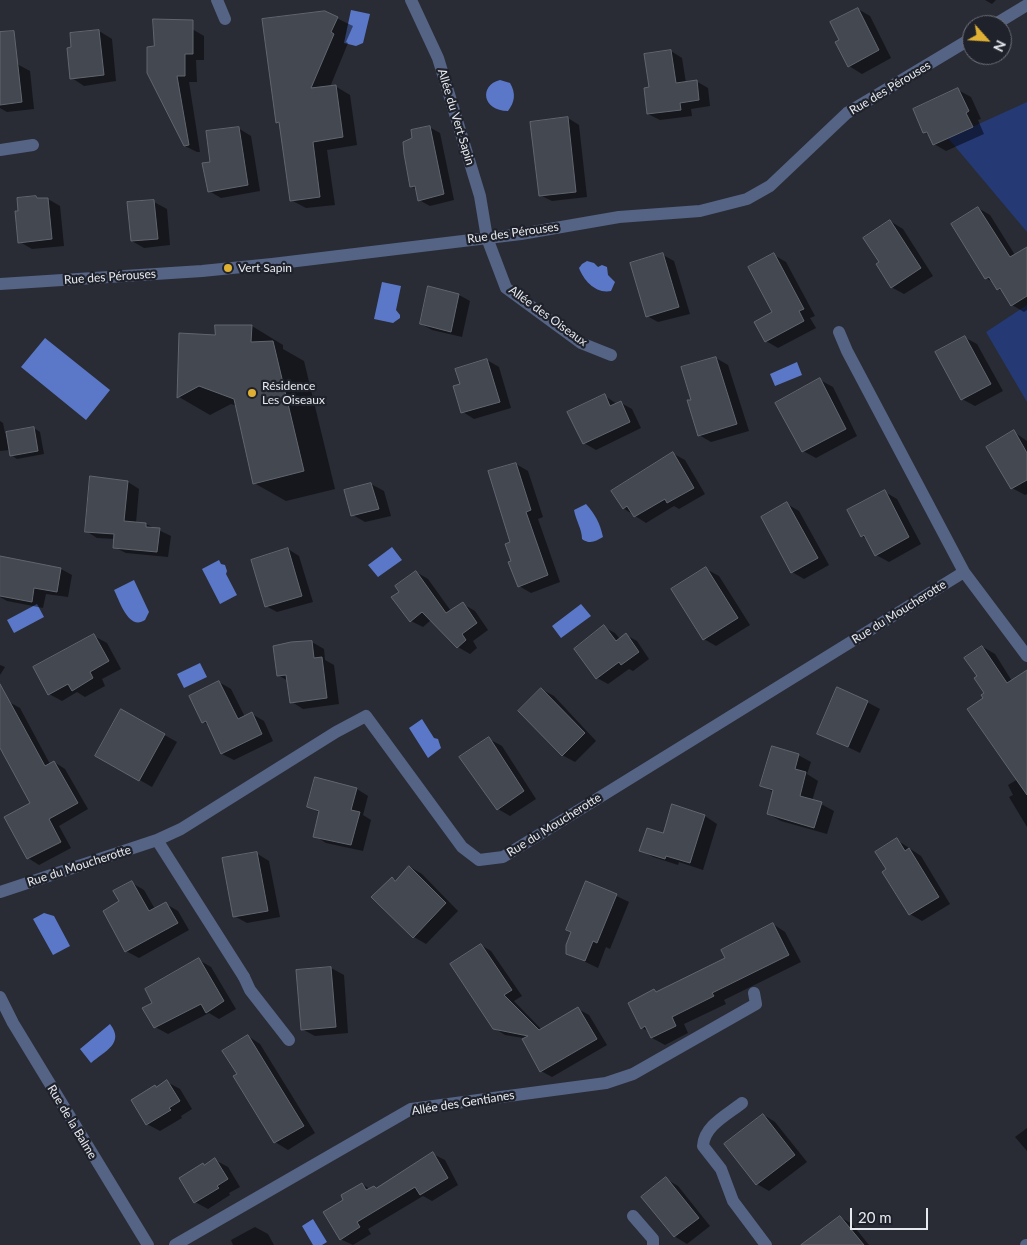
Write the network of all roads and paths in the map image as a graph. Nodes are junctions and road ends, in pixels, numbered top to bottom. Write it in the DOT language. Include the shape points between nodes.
graph roads {
  1 [pos="217,0"];
  2 [pos="411,0"];
  3 [pos="1027,5"];
  4 [pos="1010,15"];
  5 [pos="225,19"];
  6 [pos="962,44"];
  7 [pos="32,145"];
  8 [pos="0,150"];
  9 [pos="487,238"];
  10 [pos="0,284"];
  11 [pos="839,332"];
  12 [pos="611,355"];
  13 [pos="964,572"];
  14 [pos="1027,656"];
  15 [pos="157,840"];
  16 [pos="0,892"];
  17 [pos="754,993"];
  18 [pos="0,997"];
  19 [pos="289,1040"];
  20 [pos="742,1103"];
  21 [pos="633,1216"];
  22 [pos="148,1245"];
  23 [pos="175,1245"];
  24 [pos="653,1245"];
  25 [pos="766,1245"];
  1 -- 5 [label="street"];
  2 -- 9 [label="street, Allée du Vert Sapin" via="438,58 480,196"];
  3 -- 4 [label="street"];
  6 -- 9 [label="street, Rue des Pérouses" via="848,113 770,186 747,199 700,211 619,217"];
  7 -- 8 [label="street"];
  9 -- 10 [label="street, Rue des Pérouses" via="228,268"];
  9 -- 12 [label="street, Allée des Oiseaux" via="506,288 581,343"];
  11 -- 13 [label="street"];
  13 -- 14 [label="street"];
  13 -- 15 [label="street, Rue du Moucherotte" via="503,857 479,860 462,847 366,716 181,829"];
  15 -- 16 [label="street, Rue du Moucherotte"];
  15 -- 19 [label="street" via="250,990"];
  17 -- 23 [label="street, Allée des Gentianes" via="756,1004 633,1074 606,1083 412,1109"];
  18 -- 22 [label="street, Rue de la Balme"];
  20 -- 25 [label="street" via="710,1129 704,1136 703,1146 721,1169 733,1201"];
  21 -- 24 [label="street" via="653,1239"];
}
